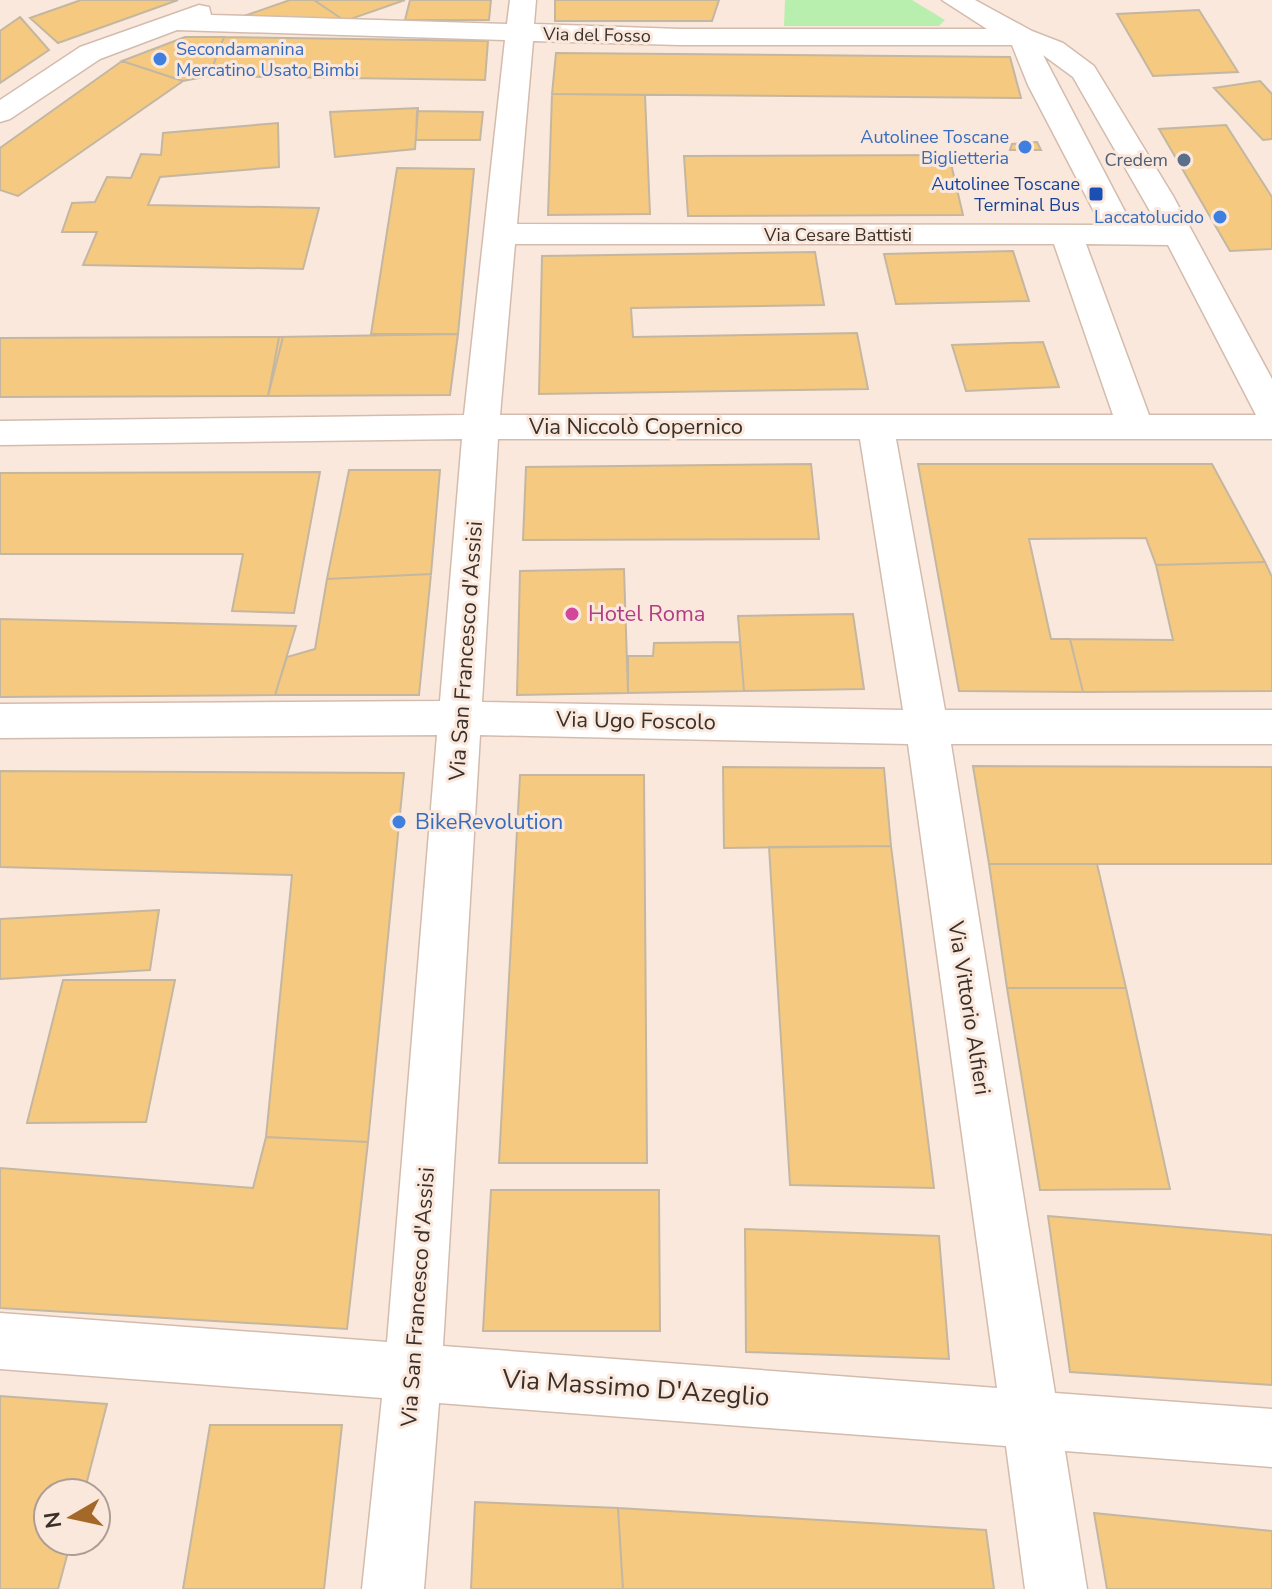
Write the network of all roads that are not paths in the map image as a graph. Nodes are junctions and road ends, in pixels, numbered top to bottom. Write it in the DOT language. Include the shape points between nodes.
graph roads {
  1 [pos="235,0"];
  2 [pos="955,0"];
  3 [pos="523,16"];
  4 [pos="172,22"];
  5 [pos="1022,37"];
  6 [pos="0,113"];
  7 [pos="498,234"];
  8 [pos="1121,234"];
  9 [pos="1067,235"];
  10 [pos="1178,235"];
  11 [pos="1272,412"];
  12 [pos="481,427"];
  13 [pos="876,427"];
  14 [pos="1135,427"];
  15 [pos="1272,427"];
  16 [pos="0,433"];
  17 [pos="461,718"];
  18 [pos="0,721"];
  19 [pos="927,727"];
  20 [pos="1272,727"];
  21 [pos="0,1341"];
  22 [pos="413,1371"];
  23 [pos="1032,1419"];
  24 [pos="1272,1438"];
  25 [pos="393,1589"];
  26 [pos="1056,1589"];
  1 -- 4 [label="street"];
  2 -- 5 [label="street"];
  3 -- 4 [label="street, Via del Fosso"];
  3 -- 5 [label="street, Via del Fosso"];
  3 -- 7 [label="street, Via San Francesco d'Assisi"];
  4 -- 6 [label="street" via="90,53"];
  5 -- 8 [label="street"];
  5 -- 10 [label="street" via="1053,49 1084,72"];
  7 -- 9 [label="street, Via Cesare Battisti"];
  7 -- 12 [label="street, Via San Francesco d'Assisi"];
  8 -- 9 [label="street, Via Cesare Battisti"];
  8 -- 10 [label="street, Via Cesare Battisti"];
  9 -- 14 [label="street"];
  10 -- 11 [label="street"];
  12 -- 13 [label="street, Via Niccolò Copernico"];
  12 -- 16 [label="street, Via Niccolò Copernico"];
  12 -- 17 [label="street, Via San Francesco d'Assisi"];
  13 -- 14 [label="street, Via Niccolò Copernico"];
  13 -- 19 [label="street, Via Vittorio Alfieri"];
  14 -- 15 [label="street, Via Niccolò Copernico"];
  17 -- 18 [label="street, Via Ugo Foscolo"];
  17 -- 19 [label="street, Via Ugo Foscolo"];
  17 -- 22 [label="street, Via San Francesco d'Assisi"];
  19 -- 20 [label="street, Via Ugo Foscolo"];
  19 -- 23 [label="street, Via Vittorio Alfieri"];
  21 -- 22 [label="street, Via Massimo D'Azeglio"];
  22 -- 23 [label="street, Via Massimo D'Azeglio"];
  22 -- 25 [label="street, Via San Francesco d'Assisi"];
  23 -- 24 [label="street, Via Massimo D'Azeglio"];
  23 -- 26 [label="street, Via Vittorio Alfieri"];
}
